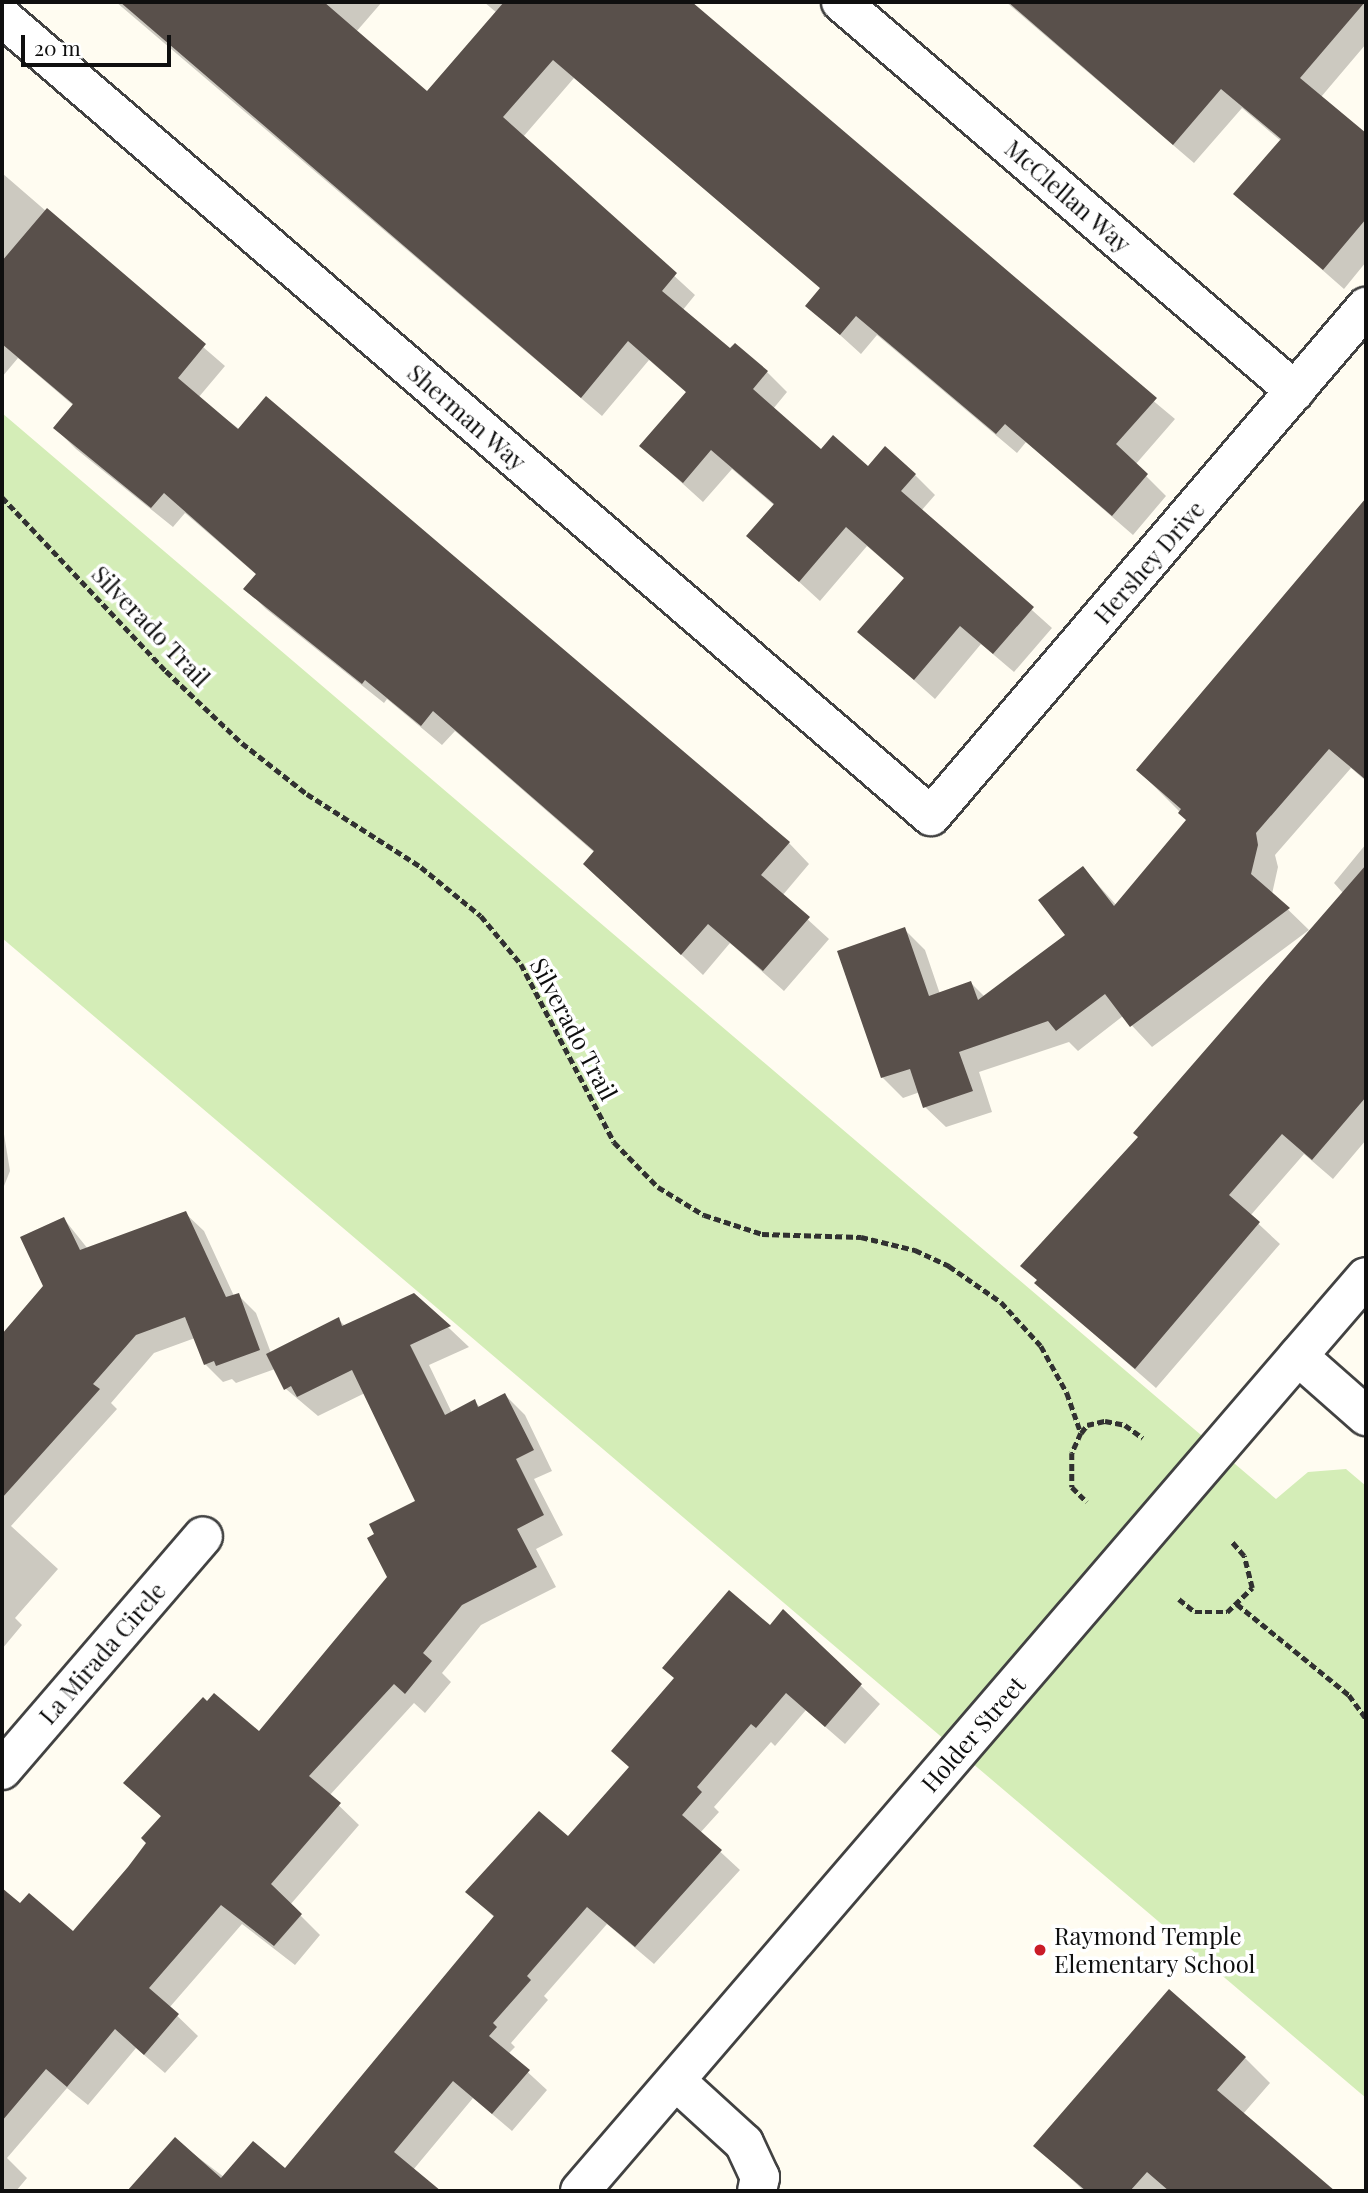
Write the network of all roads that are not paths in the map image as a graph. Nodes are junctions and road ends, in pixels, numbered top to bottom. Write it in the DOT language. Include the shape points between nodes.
graph roads {
  1 [pos="841,2"];
  2 [pos="2,17"];
  3 [pos="1366,307"];
  4 [pos="1295,391"];
  5 [pos="931,816"];
  6 [pos="1366,1277"];
  7 [pos="1298,1356"];
  8 [pos="1366,1416"];
  9 [pos="203,1536"];
  10 [pos="2,1770"];
  11 [pos="676,2081"];
  12 [pos="580,2191"];
  13 [pos="757,2191"];
  1 -- 4 [label="street, McClellan Way"];
  2 -- 5 [label="street, Sherman Way"];
  3 -- 4 [label="street, Hershey Drive"];
  4 -- 5 [label="street, Hershey Drive"];
  6 -- 7 [label="street, Holder Street"];
  7 -- 8 [label="street"];
  7 -- 11 [label="street, Holder Street"];
  9 -- 10 [label="street, La Mirada Circle"];
  11 -- 12 [label="street, Holder Street"];
  11 -- 13 [label="street" via="744,2143 760,2176"];
}
